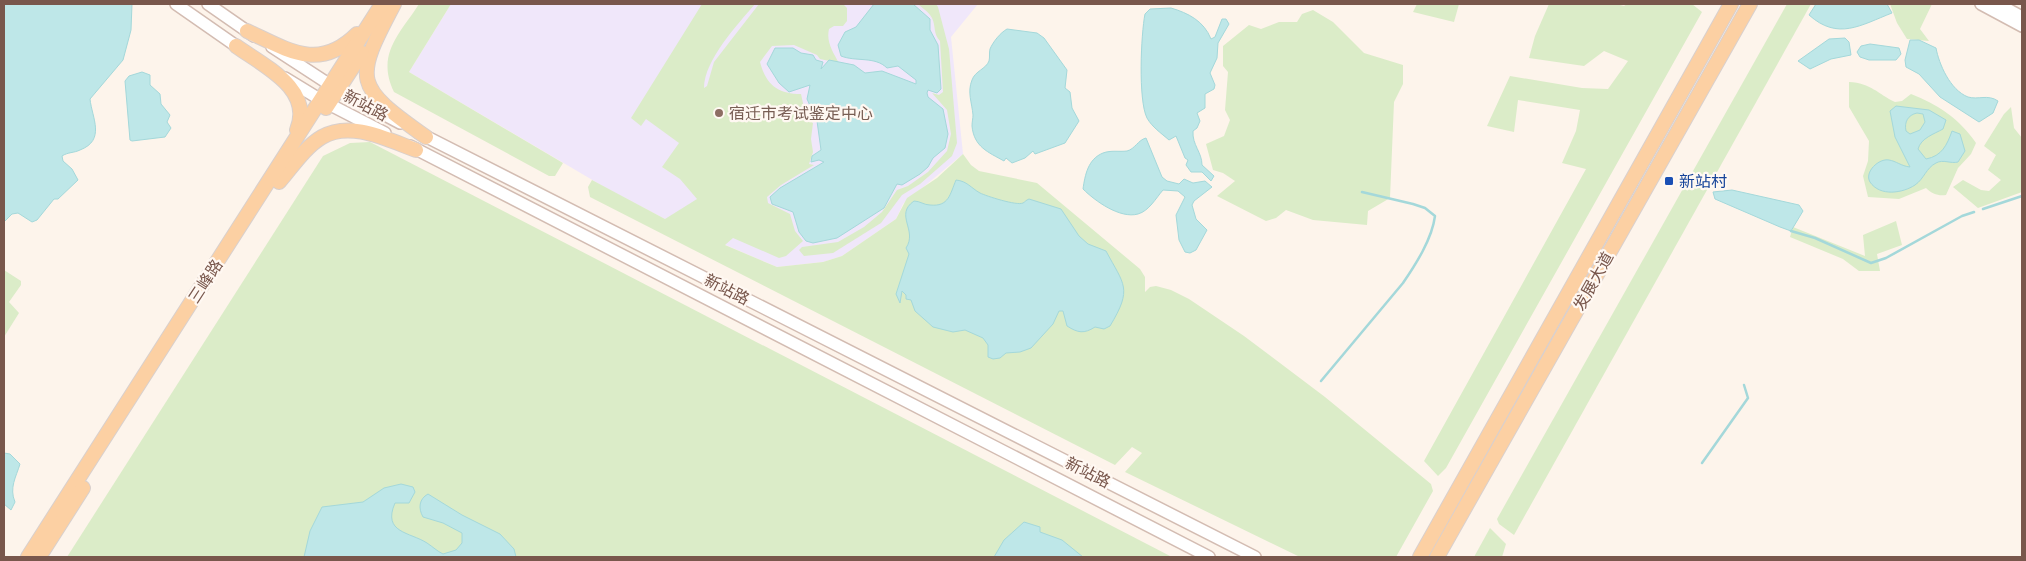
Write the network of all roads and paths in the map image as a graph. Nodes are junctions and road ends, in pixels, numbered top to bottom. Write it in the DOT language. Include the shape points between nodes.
graph roads {
  1 [pos="176,4"];
  2 [pos="208,4"];
  3 [pos="382,4"];
  4 [pos="394,4"];
  5 [pos="1731,4"];
  6 [pos="1750,4"];
  7 [pos="1981,4"];
  8 [pos="1998,4"];
  9 [pos="2022,17"];
  10 [pos="2022,26"];
  11 [pos="247,31"];
  12 [pos="236,46"];
  13 [pos="334,88"];
  14 [pos="324,102"];
  15 [pos="426,137"];
  16 [pos="416,150"];
  17 [pos="275,180"];
  18 [pos="28,557"];
  19 [pos="39,557"];
  20 [pos="1209,557"];
  21 [pos="1256,557"];
  22 [pos="1420,557"];
  23 [pos="1437,557"];
  1 -- 12 [label="street, 新站路"];
  2 -- 11 [label="street, 新站路"];
  3 -- 11 [label="main road" via="347,44 320,56 290,51"];
  3 -- 13 [label="main road, 三峰路"];
  4 -- 13 [label="main road, 三峰路"];
  4 -- 15 [label="main road" via="367,58 368,85 384,107"];
  5 -- 22 [label="main road, 发展大道"];
  6 -- 23 [label="main road, 发展大道"];
  7 -- 10 [label="street"];
  8 -- 9 [label="street"];
  11 -- 13 [label="street, 新站路"];
  12 -- 14 [label="street, 新站路"];
  12 -- 17 [label="main road" via="290,86 299,100 300,122"];
  13 -- 14 [label="main road, 三峰路"];
  13 -- 15 [label="street, 新站路"];
  14 -- 16 [label="street, 新站路"];
  14 -- 17 [label="main road, 三峰路"];
  15 -- 21 [label="street, 新站路"];
  16 -- 17 [label="main road" via="366,131 331,132"];
  16 -- 20 [label="street, 新站路"];
  17 -- 18 [label="main road, 三峰路"];
  17 -- 19 [label="main road, 三峰路"];
}
